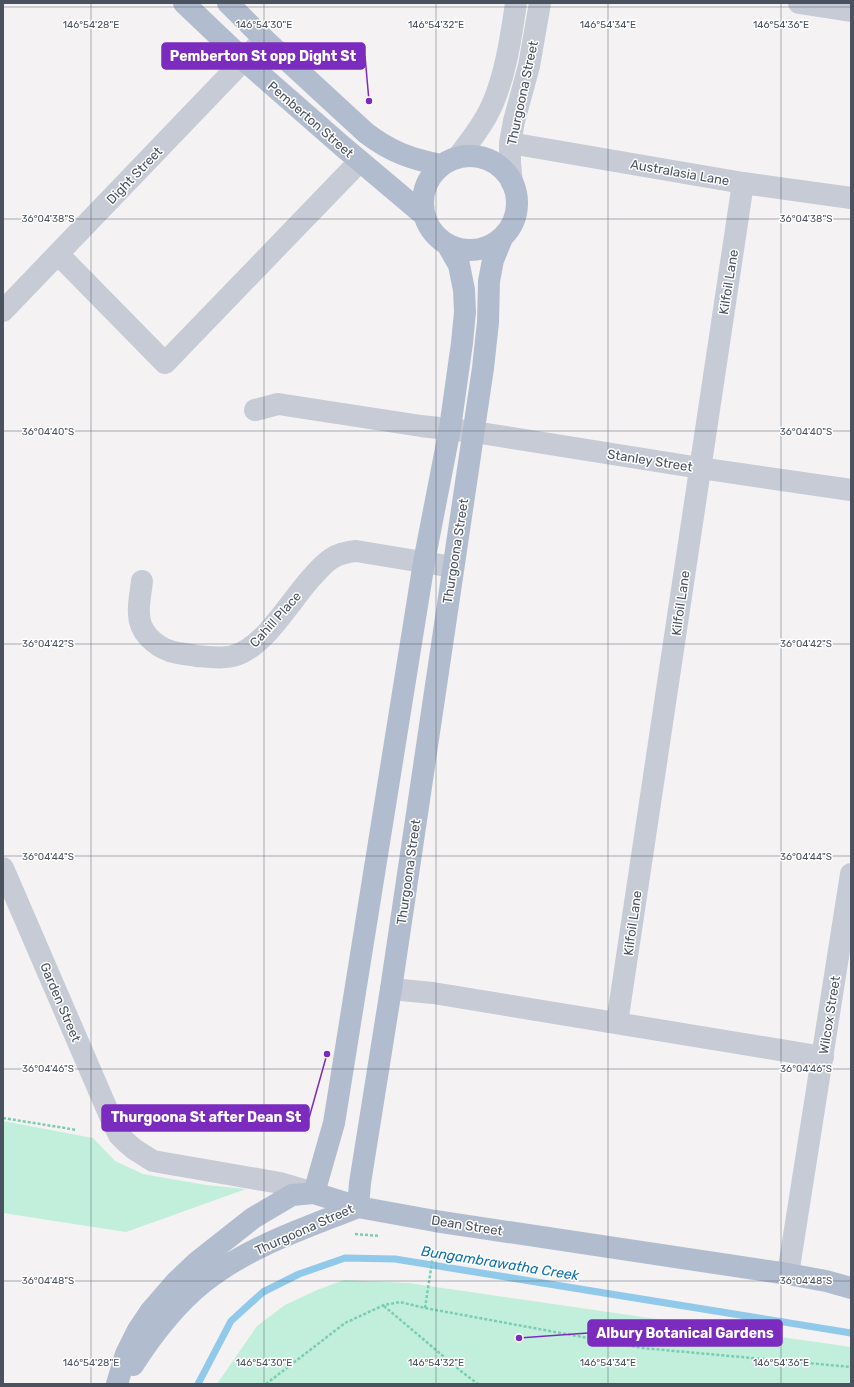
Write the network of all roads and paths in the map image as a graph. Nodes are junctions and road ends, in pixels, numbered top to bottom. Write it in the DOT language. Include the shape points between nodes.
graph roads {
  1 [pos="184,3"];
  2 [pos="228,3"];
  3 [pos="516,3"];
  4 [pos="540,3"];
  5 [pos="799,3"];
  6 [pos="851,11"];
  7 [pos="264,39"];
  8 [pos="244,60"];
  9 [pos="510,143"];
  10 [pos="360,161"];
  11 [pos="449,161"];
  12 [pos="512,182"];
  13 [pos="743,183"];
  14 [pos="851,198"];
  15 [pos="424,215"];
  16 [pos="502,238"];
  17 [pos="447,244"];
  18 [pos="58,254"];
  19 [pos="3,311"];
  20 [pos="255,410"];
  21 [pos="450,428"];
  22 [pos="474,432"];
  23 [pos="700,468"];
  24 [pos="851,490"];
  25 [pos="424,562"];
  26 [pos="452,567"];
  27 [pos="142,581"];
  28 [pos="3,868"];
  29 [pos="851,874"];
  30 [pos="357,984"];
  31 [pos="391,989"];
  32 [pos="617,1022"];
  33 [pos="822,1057"];
  34 [pos="3,1118"];
  35 [pos="77,1130"];
  36 [pos="119,1135"];
  37 [pos="314,1193"];
  38 [pos="358,1207"];
  39 [pos="352,1234"];
  40 [pos="384,1236"];
  41 [pos="434,1249"];
  42 [pos="788,1274"];
  43 [pos="826,1281"];
  44 [pos="851,1282"];
  45 [pos="851,1288"];
  46 [pos="384,1305"];
  47 [pos="425,1308"];
  48 [pos="851,1368"];
  49 [pos="117,1384"];
  50 [pos="123,1384"];
  51 [pos="266,1384"];
  52 [pos="478,1384"];
  1 -- 8 [label="main road, Pemberton Street"];
  2 -- 7 [label="main road, Pemberton Street"];
  3 -- 11 [label="street, Thurgoona Street" via="510,41 487,116 472,138"];
  4 -- 9 [label="street, Thurgoona Street" via="529,66"];
  5 -- 6 [label="street"];
  7 -- 8 [label="street, Dight Street"];
  7 -- 11 [label="main road, Pemberton Street" via="382,145 423,162"];
  8 -- 10 [label="main road, Pemberton Street"];
  8 -- 18 [label="street, Dight Street"];
  9 -- 12 [label="street, Thurgoona Street"];
  9 -- 13 [label="street, Australasia Lane"];
  10 -- 15 [label="main road, Pemberton Street"];
  10 -- 18 [label="street" via="164,363"];
  11 -- 12 [label="main road" via="470,155 483,157 504,171"];
  11 -- 15 [label="main road" via="431,175 425,187 422,201"];
  12 -- 16 [label="main road" via="516,210 512,224"];
  13 -- 14 [label="street, Australasia Lane"];
  13 -- 23 [label="street, Kilfoil Lane"];
  15 -- 17 [label="main road" via="433,232"];
  16 -- 17 [label="main road" via="478,249 462,249"];
  16 -- 22 [label="main road, Thurgoona Street" via="493,260 489,281 486,347"];
  17 -- 21 [label="main road, Thurgoona Street" via="459,265 465,312"];
  18 -- 19 [label="street, Dight Street"];
  20 -- 21 [label="street, Stanley Street" via="278,404 421,426"];
  21 -- 22 [label="street, Stanley Street"];
  21 -- 25 [label="main road, Thurgoona Street"];
  22 -- 23 [label="street, Stanley Street"];
  22 -- 26 [label="main road, Thurgoona Street"];
  23 -- 24 [label="street, Stanley Street"];
  23 -- 32 [label="street, Kilfoil Lane"];
  25 -- 26 [label="street, Cahill Place"];
  25 -- 27 [label="street, Cahill Place" via="356,551 337,554 306,583 260,640 246,651 232,657 210,658 175,652 163,649 152,641 138,615"];
  25 -- 30 [label="main road, Thurgoona Street"];
  26 -- 31 [label="main road, Thurgoona Street"];
  28 -- 36 [label="street, Garden Street"];
  29 -- 33 [label="street, Wilcox Street"];
  30 -- 31 [label="main road"];
  30 -- 37 [label="main road, Thurgoona Street" via="334,1124"];
  31 -- 32 [label="street"];
  31 -- 38 [label="main road, Thurgoona Street"];
  32 -- 33 [label="street"];
  33 -- 42 [label="street, Wilcox Street"];
  34 -- 35 [label="path"];
  36 -- 37 [label="street, Dean Street" via="134,1149 153,1160 280,1183"];
  37 -- 38 [label="main road, Dean Street"];
  37 -- 49 [label="main road" via="292,1195 271,1206 196,1263 150,1312 138,1330 126,1354"];
  38 -- 42 [label="main road, Dean Street"];
  38 -- 50 [label="main road, Thurgoona Street" via="249,1253 205,1281 164,1321"];
  39 -- 40 [label="path"];
  41 -- 47 [label="path"];
  42 -- 43 [label="main road, Dean Street"];
  43 -- 44 [label="main road, Dean Street"];
  43 -- 45 [label="main road, Dean Street"];
  46 -- 47 [label="path" via="400,1302"];
  46 -- 51 [label="path" via="346,1323"];
  46 -- 52 [label="path"];
  47 -- 48 [label="path" via="642,1348"];
}
